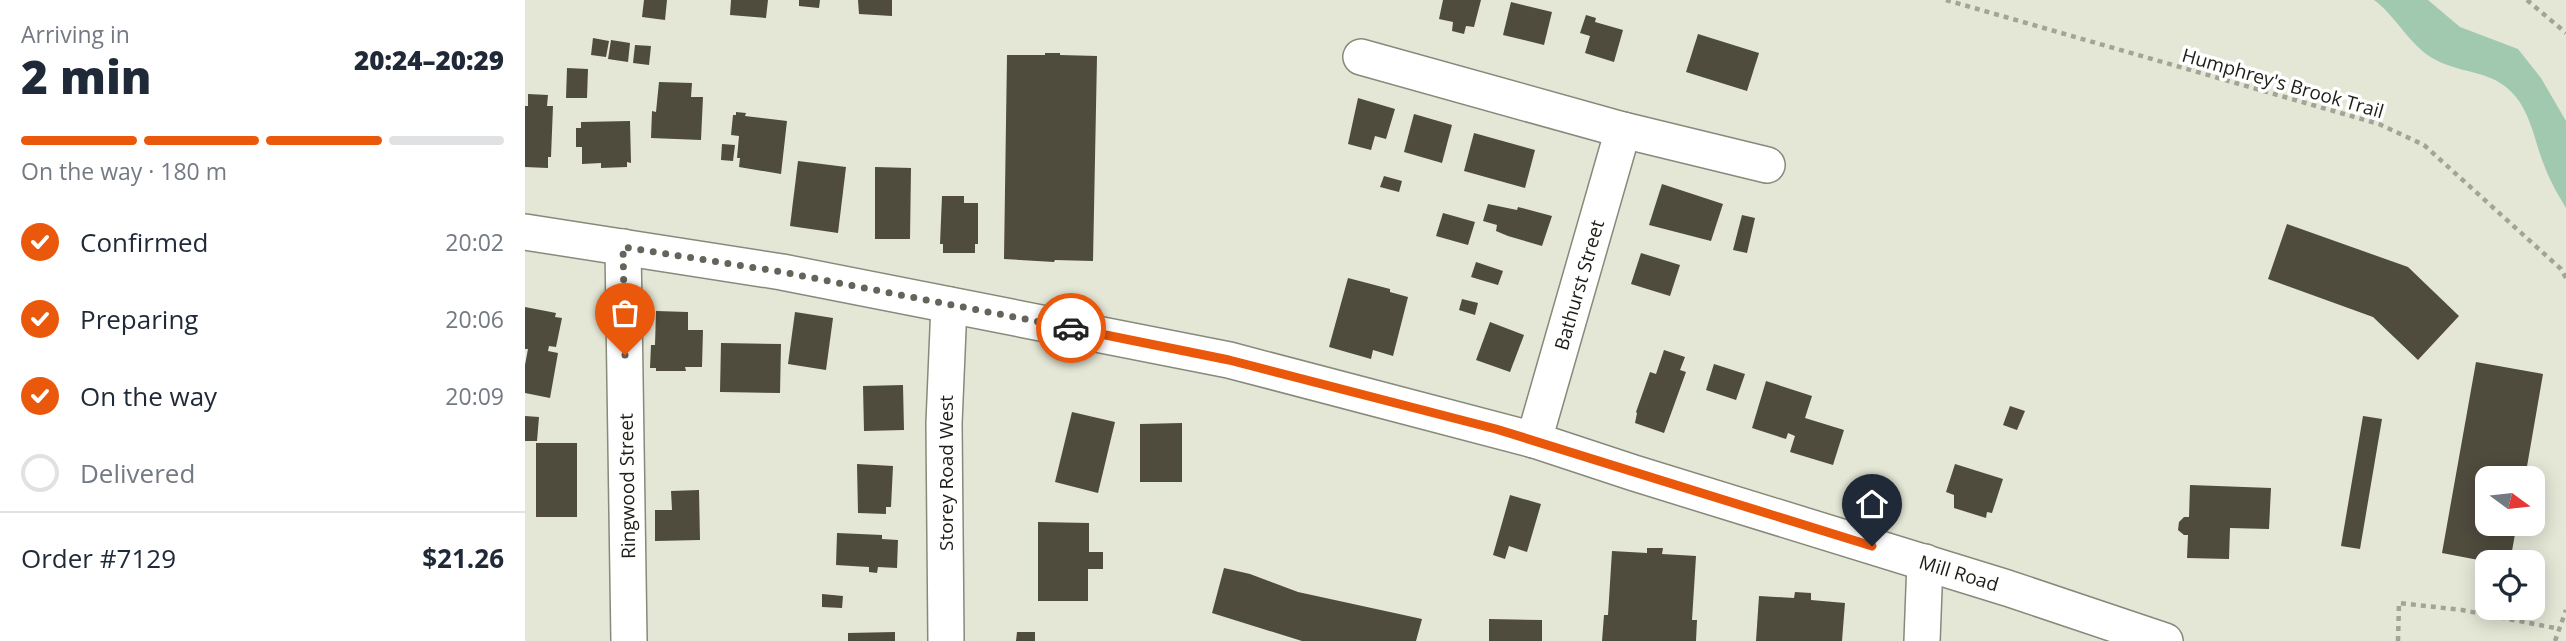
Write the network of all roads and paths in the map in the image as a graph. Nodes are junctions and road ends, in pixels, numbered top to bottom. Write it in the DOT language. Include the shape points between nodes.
graph roads {
  1 [pos="1946,0"];
  2 [pos="2527,0"];
  3 [pos="2566,33"];
  4 [pos="1361,57"];
  5 [pos="1623,130"];
  6 [pos="1767,165"];
  7 [pos="525,232"];
  8 [pos="623,247"];
  9 [pos="2566,278"];
  10 [pos="949,305"];
  11 [pos="1534,440"];
  12 [pos="1925,562"];
  13 [pos="2566,610"];
  14 [pos="2560,629"];
  15 [pos="629,641"];
  16 [pos="946,641"];
  17 [pos="1922,641"];
  18 [pos="2165,641"];
  19 [pos="2398,641"];
  20 [pos="2555,641"];
  1 -- 9 [label="path, Humphrey's Brook Trail" via="2379,124 2424,145"];
  2 -- 3 [label="path"];
  4 -- 5 [label="street"];
  5 -- 6 [label="street"];
  5 -- 11 [label="street, Bathurst Street"];
  7 -- 8 [label="street, Mill Road"];
  8 -- 10 [label="street, Mill Road"];
  8 -- 15 [label="street, Ringwood Street"];
  10 -- 11 [label="street, Mill Road" via="1229,360"];
  10 -- 16 [label="street, Storey Road West" via="944,423"];
  11 -- 12 [label="street, Mill Road"];
  12 -- 17 [label="street"];
  12 -- 18 [label="street, Mill Road"];
  13 -- 14 [label="path"];
  14 -- 19 [label="path" via="2399,603"];
  14 -- 20 [label="path"];
}
